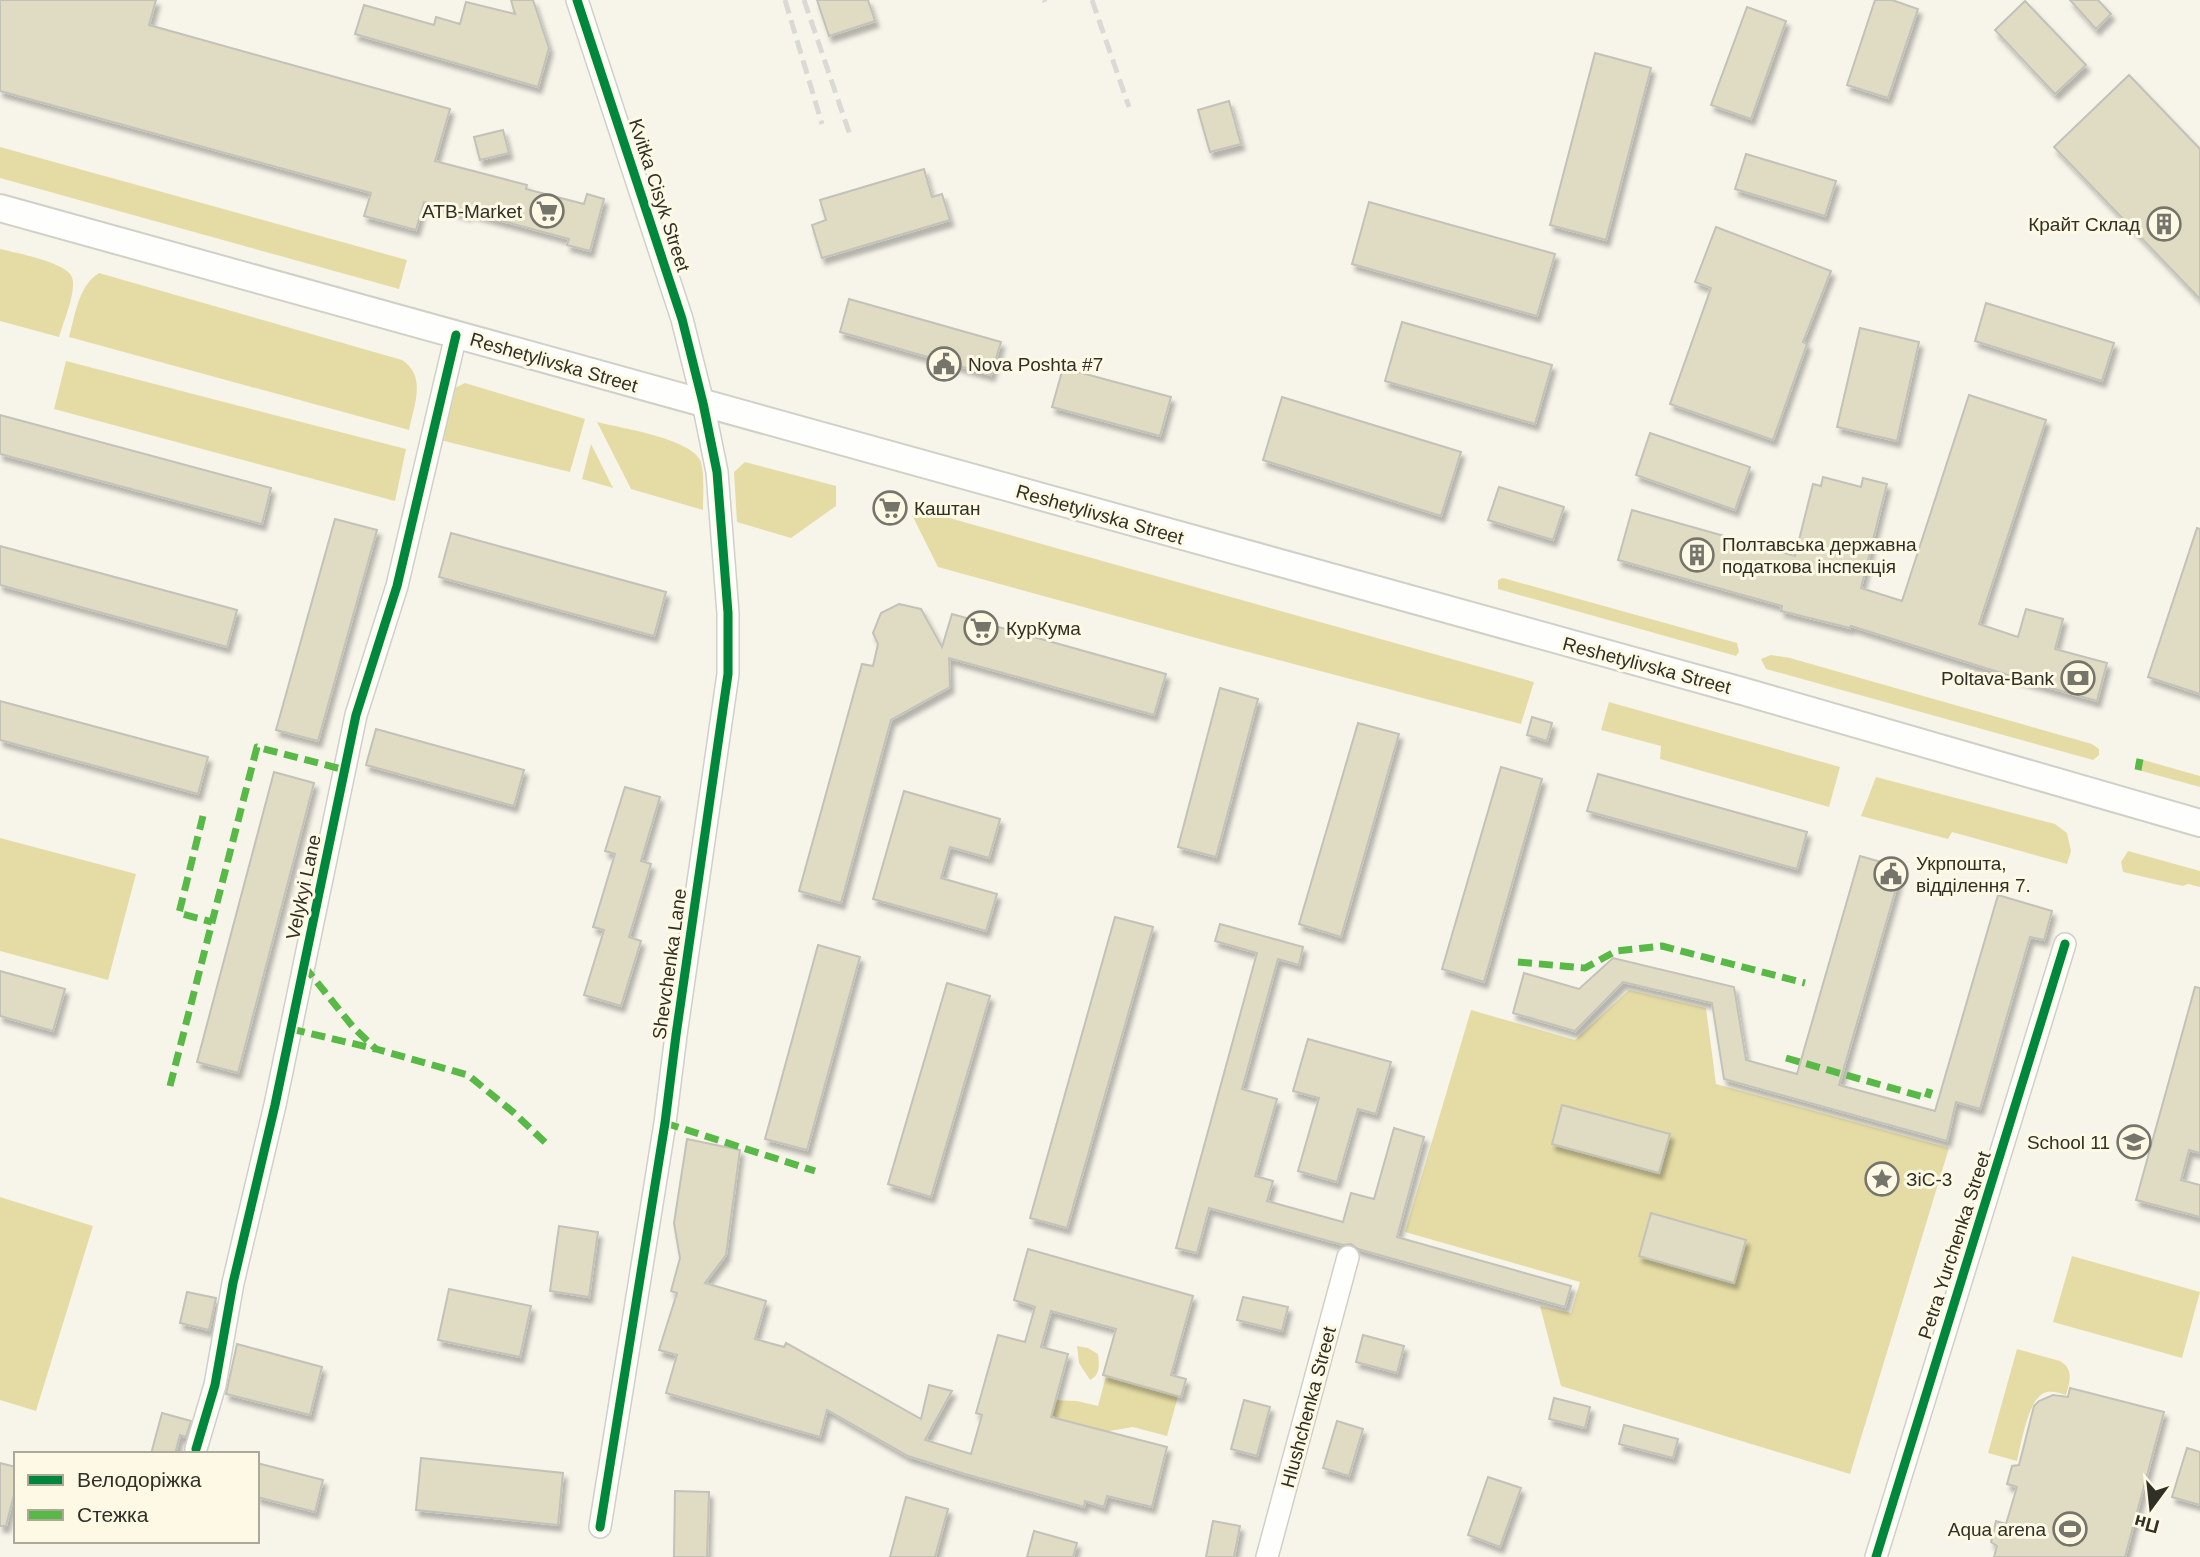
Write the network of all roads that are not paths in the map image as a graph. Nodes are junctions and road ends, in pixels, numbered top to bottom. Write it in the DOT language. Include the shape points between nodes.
graph roads {
  1 [pos="577,0"];
  2 [pos="0,208"];
  3 [pos="456,335"];
  4 [pos="703,403"];
  5 [pos="2200,823"];
  6 [pos="2065,944"];
  7 [pos="1348,1257"];
  8 [pos="196,1449"];
  9 [pos="600,1527"];
  10 [pos="1267,1557"];
  11 [pos="1876,1557"];
  1 -- 4 [label="street, Kvitka Cisyk Street" via="682,319"];
  2 -- 3 [label="main road, Reshetylivska Street"];
  3 -- 4 [label="main road, Reshetylivska Street"];
  3 -- 8 [label="street, Velykyi Lane" via="397,586 356,715 215,1385"];
  4 -- 5 [label="main road, Reshetylivska Street" via="1729,687"];
  4 -- 9 [label="street, Shevchenka Lane" via="717,472 728,674 663,1136"];
  6 -- 11 [label="street, Petra Yurchenka Street"];
  7 -- 10 [label="street, Hlushchenka Street"];
}
